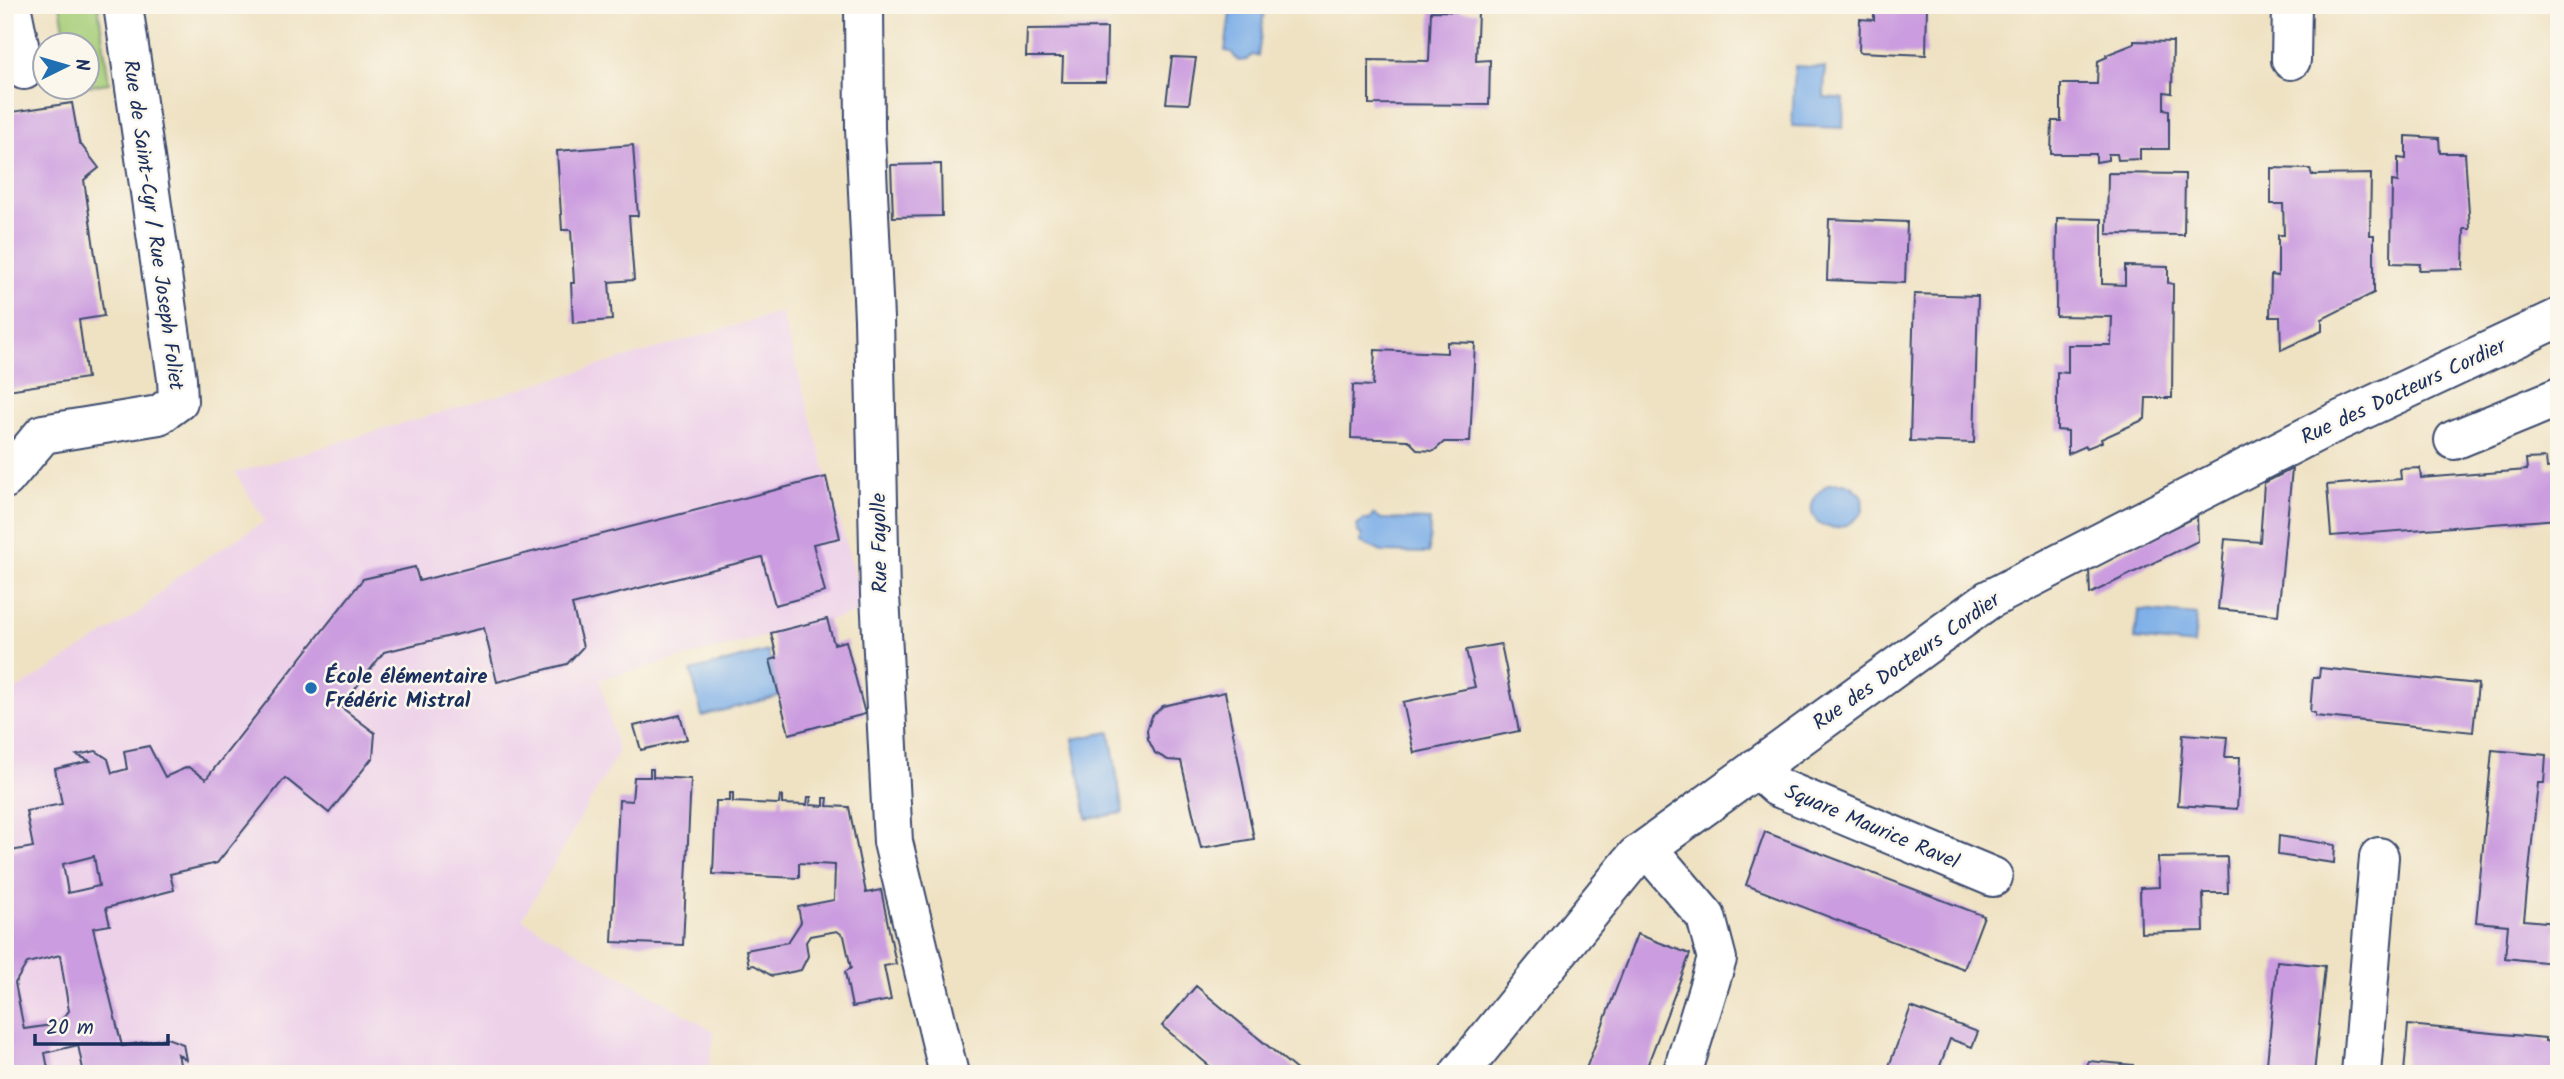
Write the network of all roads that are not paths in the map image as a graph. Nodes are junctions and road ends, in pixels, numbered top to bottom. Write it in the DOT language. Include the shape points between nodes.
graph roads {
  1 [pos="11,5"];
  2 [pos="123,5"];
  3 [pos="864,5"];
  4 [pos="2292,5"];
  5 [pos="2291,60"];
  6 [pos="24,71"];
  7 [pos="2559,317"];
  8 [pos="2559,397"];
  9 [pos="2454,440"];
  10 [pos="5,480"];
  11 [pos="1756,768"];
  12 [pos="1647,848"];
  13 [pos="2379,857"];
  14 [pos="1993,877"];
  15 [pos="949,1074"];
  16 [pos="1459,1074"];
  17 [pos="1682,1074"];
  18 [pos="2361,1074"];
  1 -- 6 [label="street"];
  2 -- 10 [label="street, Rue de Saint-Cyr / Rue Joseph Foliet" via="178,401 159,415 43,434"];
  3 -- 15 [label="street, Rue Fayolle" via="880,595 892,842"];
  4 -- 5 [label="street"];
  7 -- 11 [label="street, Rue des Docteurs Cordier" via="2328,426 1988,600"];
  8 -- 9 [label="street"];
  11 -- 12 [label="street, Rue des Docteurs Cordier"];
  11 -- 14 [label="street, Square Maurice Ravel" via="1777,787"];
  12 -- 16 [label="street, Rue des Docteurs Cordier"];
  12 -- 17 [label="street" via="1706,917 1717,959"];
  13 -- 18 [label="street"];
}
